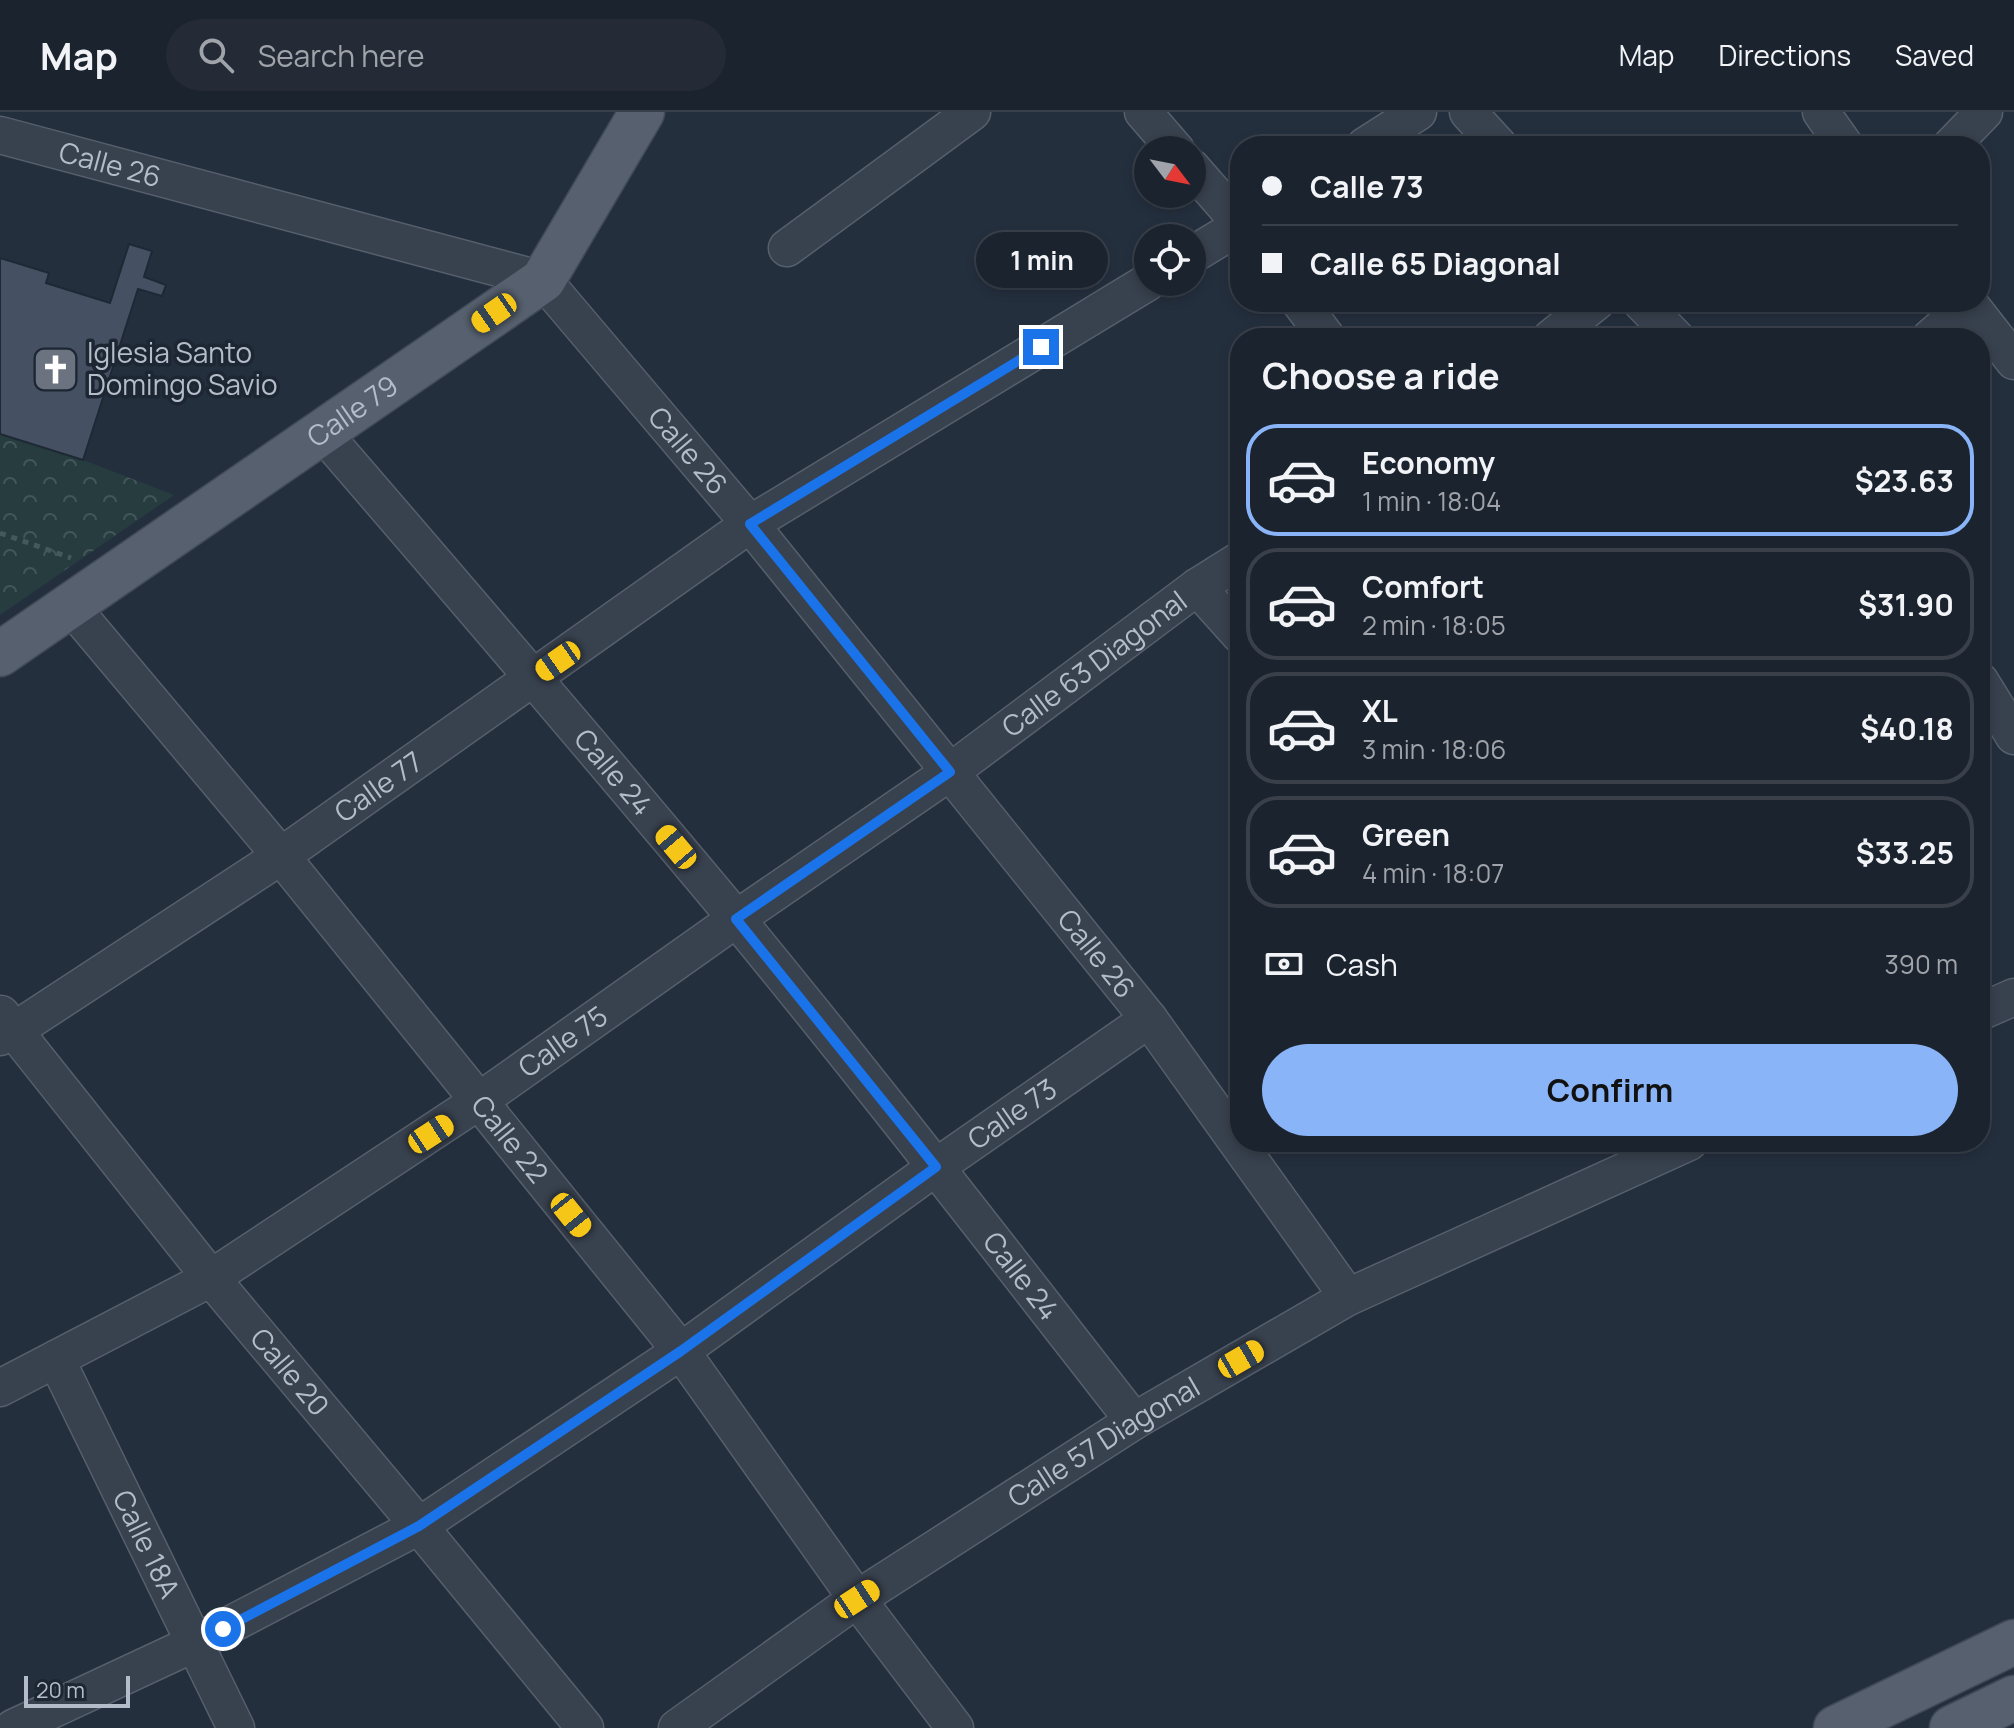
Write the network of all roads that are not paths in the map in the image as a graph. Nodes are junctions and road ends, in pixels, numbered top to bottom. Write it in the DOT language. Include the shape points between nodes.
graph roads {
  1 [pos="642,112"];
  2 [pos="972,112"];
  3 [pos="1143,112"];
  4 [pos="1418,112"];
  5 [pos="1468,112"];
  6 [pos="1821,112"];
  7 [pos="1984,112"];
  8 [pos="0,135"];
  9 [pos="1164,136"];
  10 [pos="1381,136"];
  11 [pos="1490,136"];
  12 [pos="1838,136"];
  13 [pos="1961,136"];
  14 [pos="1206,185"];
  15 [pos="1230,213"];
  16 [pos="1230,231"];
  17 [pos="1206,246"];
  18 [pos="787,248"];
  19 [pos="543,280"];
  20 [pos="1134,291"];
  21 [pos="1584,312"];
  22 [pos="1651,312"];
  23 [pos="1959,312"];
  24 [pos="1976,312"];
  25 [pos="1564,328"];
  26 [pos="1666,328"];
  27 [pos="1941,328"];
  28 [pos="1988,328"];
  29 [pos="1990,330"];
  30 [pos="2014,361"];
  31 [pos="322,432"];
  32 [pos="750,524"];
  33 [pos="1230,566"];
  34 [pos="1197,587"];
  35 [pos="70,605"];
  36 [pos="1230,624"];
  37 [pos="0,654"];
  38 [pos="534,678"];
  39 [pos="1990,697"];
  40 [pos="2014,736"];
  41 [pos="950,772"];
  42 [pos="281,856"];
  43 [pos="736,919"];
  44 [pos="2014,997"];
  45 [pos="1990,1008"];
  46 [pos="1149,1019"];
  47 [pos="5,1026"];
  48 [pos="479,1101"];
  49 [pos="1230,1132"];
  50 [pos="1244,1152"];
  51 [pos="1656,1152"];
  52 [pos="936,1167"];
  53 [pos="211,1278"];
  54 [pos="1348,1297"];
  55 [pos="681,1351"];
  56 [pos="56,1359"];
  57 [pos="0,1388"];
  58 [pos="1134,1421"];
  59 [pos="419,1526"];
  60 [pos="857,1599"];
  61 [pos="195,1643"];
  62 [pos="2011,1650"];
  63 [pos="2014,1698"];
  64 [pos="13,1728"];
  65 [pos="236,1728"];
  66 [pos="585,1728"];
  67 [pos="677,1728"];
  68 [pos="955,1728"];
  69 [pos="1836,1728"];
  70 [pos="1952,1728"];
  1 -- 19 [label="main road, Calle 79"];
  2 -- 18 [label="street"];
  3 -- 9 [label="street"];
  4 -- 10 [label="street"];
  5 -- 11 [label="street"];
  6 -- 12 [label="street"];
  7 -- 13 [label="street"];
  8 -- 19 [label="street, Calle 26"];
  14 -- 15 [label="street"];
  16 -- 17 [label="street"];
  19 -- 31 [label="main road, Calle 79"];
  19 -- 32 [label="street, Calle 26"];
  20 -- 32 [label="street, Calle 77"];
  21 -- 25 [label="street"];
  22 -- 26 [label="street"];
  23 -- 27 [label="street"];
  24 -- 28 [label="street"];
  29 -- 30 [label="street"];
  31 -- 35 [label="main road, Calle 79"];
  31 -- 38 [label="street, Calle 24"];
  32 -- 38 [label="street, Calle 77"];
  32 -- 41 [label="street, Calle 26"];
  33 -- 34 [label="street, Calle 63 Diagonal"];
  34 -- 36 [label="street"];
  34 -- 41 [label="street, Calle 63 Diagonal"];
  35 -- 37 [label="main road, Calle 79"];
  35 -- 42 [label="street, Calle 22"];
  38 -- 42 [label="street, Calle 77"];
  38 -- 43 [label="street, Calle 24"];
  39 -- 40 [label="street"];
  41 -- 43 [label="street, Calle 75"];
  41 -- 46 [label="street, Calle 26"];
  42 -- 47 [label="street, Calle 77"];
  42 -- 48 [label="street, Calle 22"];
  43 -- 48 [label="street, Calle 75"];
  43 -- 52 [label="street, Calle 24"];
  44 -- 45 [label="street"];
  46 -- 49 [label="street, Calle 26"];
  46 -- 52 [label="street, Calle 73"];
  47 -- 53 [label="street, Calle 20"];
  48 -- 53 [label="street, Calle 75"];
  48 -- 55 [label="street, Calle 22"];
  50 -- 54 [label="street, Calle 26"];
  51 -- 54 [label="street, Calle 57 Diagonal"];
  52 -- 55 [label="street, Calle 73"];
  52 -- 58 [label="street, Calle 24"];
  53 -- 56 [label="street, Calle 75"];
  53 -- 59 [label="street, Calle 20"];
  54 -- 58 [label="street, Calle 57 Diagonal"];
  55 -- 59 [label="street, Calle 73"];
  55 -- 60 [label="street, Calle 22"];
  56 -- 57 [label="street, Calle 75"];
  56 -- 61 [label="street, Calle 18A"];
  58 -- 60 [label="street, Calle 57 Diagonal"];
  59 -- 61 [label="street, Calle 73"];
  59 -- 66 [label="street, Calle 20"];
  60 -- 67 [label="street, Calle 57 Diagonal"];
  60 -- 68 [label="street, Calle 22"];
  61 -- 64 [label="street, Calle 73"];
  61 -- 65 [label="street, Calle 18A"];
  62 -- 69 [label="main road"];
  63 -- 70 [label="main road"];
}
